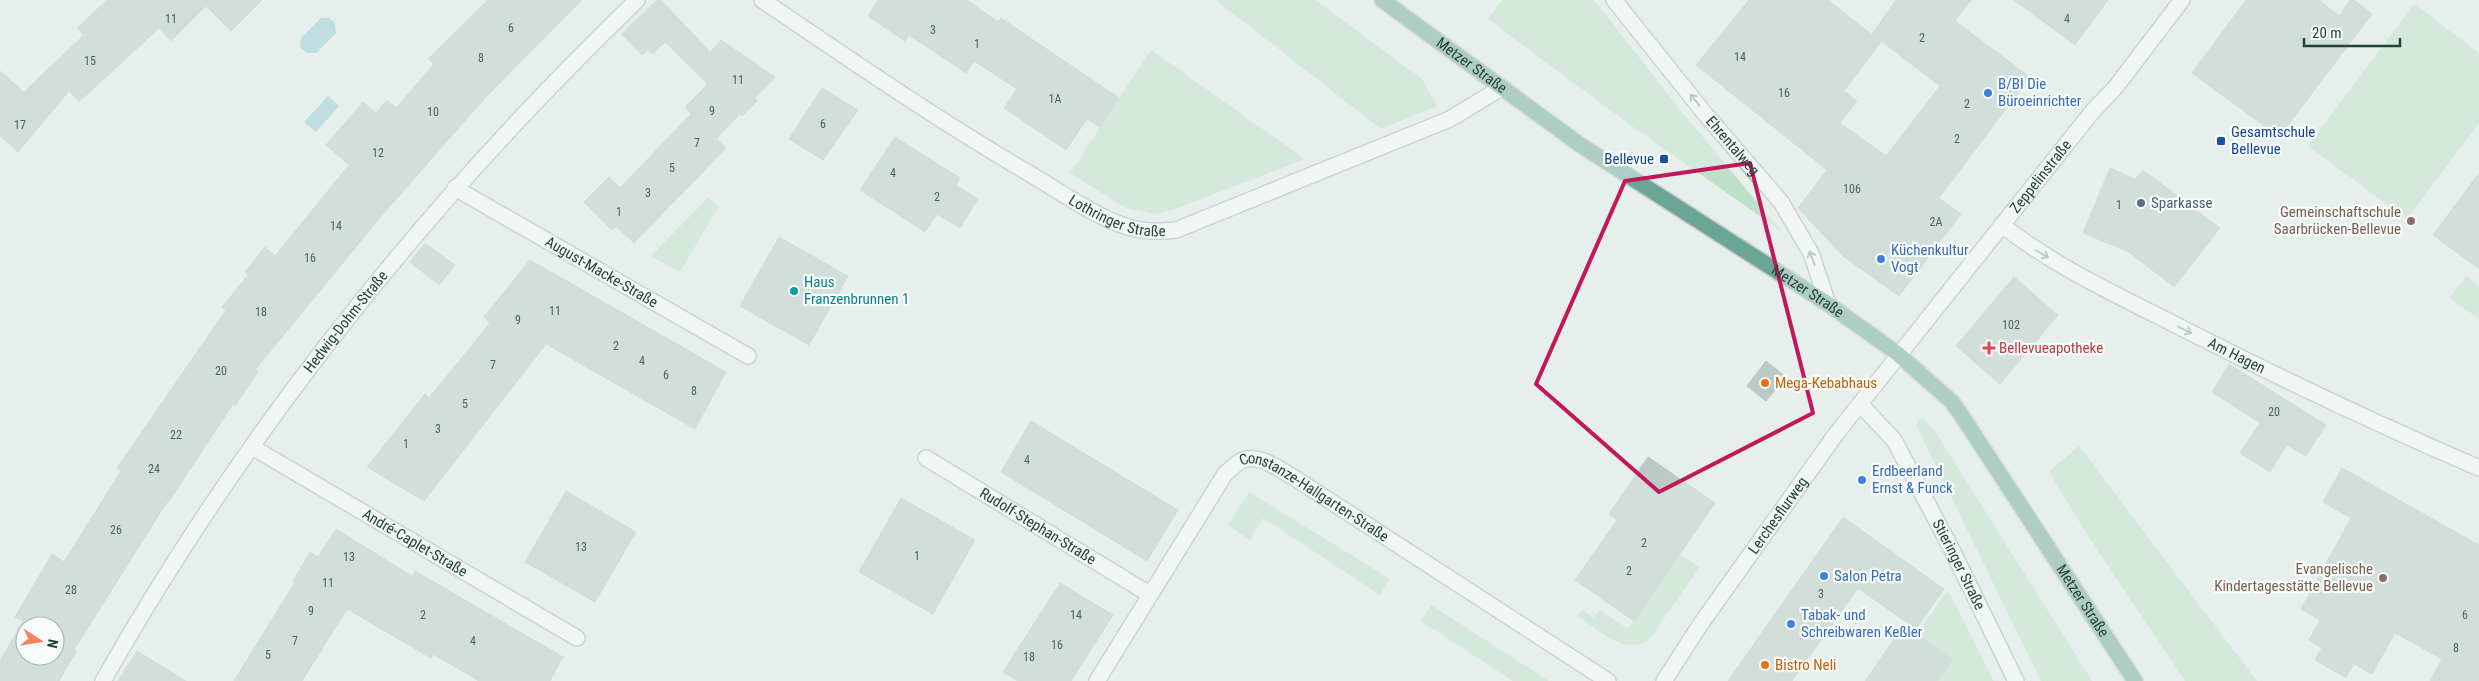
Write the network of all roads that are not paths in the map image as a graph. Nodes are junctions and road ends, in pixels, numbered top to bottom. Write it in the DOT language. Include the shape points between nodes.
graph roads {
  1 [pos="637,0"];
  2 [pos="762,0"];
  3 [pos="1382,0"];
  4 [pos="1614,0"];
  5 [pos="2182,0"];
  6 [pos="1501,88"];
  7 [pos="455,188"];
  8 [pos="2002,225"];
  9 [pos="1828,304"];
  10 [pos="1898,354"];
  11 [pos="748,356"];
  12 [pos="1860,404"];
  13 [pos="252,447"];
  14 [pos="926,458"];
  15 [pos="2479,468"];
  16 [pos="1149,594"];
  17 [pos="577,638"];
  18 [pos="103,681"];
  19 [pos="1097,681"];
  20 [pos="1608,681"];
  21 [pos="1664,681"];
  22 [pos="2016,681"];
  23 [pos="2135,681"];
  1 -- 7 [label="street, Hedwig-Dohm-Straße"];
  2 -- 6 [label="street, Lothringer Straße" via="985,148 1100,215 1128,227 1153,232 1176,230 1450,119"];
  3 -- 6 [label="main road, Metzer Straße"];
  9 -- 4 [label="street, Ehrentalweg, one-way" via="1811,253 1781,202"];
  5 -- 8 [label="street, Zeppelinstraße" via="2115,88"];
  6 -- 9 [label="main road, Metzer Straße" via="1579,144"];
  7 -- 11 [label="street, August-Macke-Straße"];
  7 -- 13 [label="street, Hedwig-Dohm-Straße" via="334,336"];
  8 -- 10 [label="street, Zeppelinstraße"];
  8 -- 15 [label="street, Am Hagen, one-way" via="2056,263 2258,366"];
  9 -- 10 [label="main road, Metzer Straße"];
  10 -- 12 [label="street, Lerchesflurweg"];
  10 -- 23 [label="main road, Metzer Straße" via="1960,413"];
  12 -- 21 [label="street, Lerchesflurweg" via="1768,528"];
  12 -- 22 [label="street, Stieringer Straße" via="1894,440"];
  13 -- 17 [label="street, André-Caplet-Straße"];
  13 -- 18 [label="street, Hedwig-Dohm-Straße" via="186,543"];
  14 -- 16 [label="street, Rudolf-Stephan-Straße"];
  16 -- 19 [label="street, Constanze-Hallgarten-Straße"];
  16 -- 20 [label="street, Constanze-Hallgarten-Straße" via="1226,474 1242,460 1257,459 1293,477"];
}
